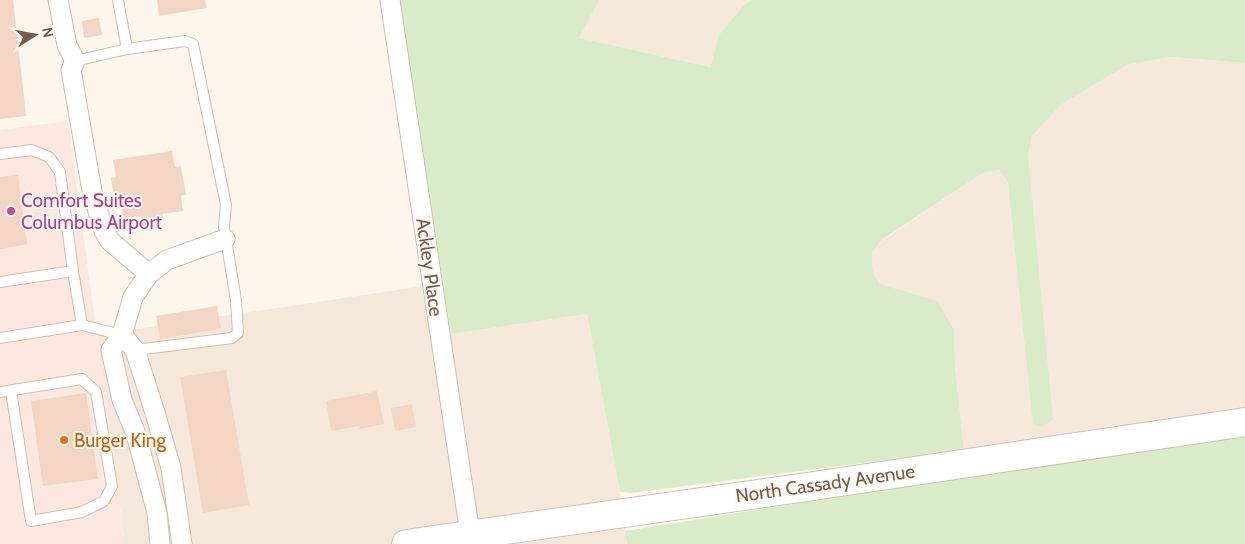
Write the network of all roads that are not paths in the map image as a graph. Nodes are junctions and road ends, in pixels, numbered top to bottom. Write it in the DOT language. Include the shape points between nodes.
graph roads {
  1 [pos="58,0"];
  2 [pos="118,0"];
  3 [pos="390,0"];
  4 [pos="127,49"];
  5 [pos="75,61"];
  6 [pos="0,154"];
  7 [pos="225,239"];
  8 [pos="73,271"];
  9 [pos="148,274"];
  10 [pos="0,282"];
  11 [pos="82,325"];
  12 [pos="122,335"];
  13 [pos="0,338"];
  14 [pos="136,350"];
  15 [pos="11,391"];
  16 [pos="0,392"];
  17 [pos="1245,422"];
  18 [pos="470,534"];
  19 [pos="160,544"];
  20 [pos="182,544"];
  21 [pos="406,544"];
  1 -- 5 [label="street" via="67,46"];
  2 -- 4 [label="lane"];
  3 -- 18 [label="street, Ackley Place"];
  4 -- 5 [label="lane"];
  4 -- 7 [label="lane" via="185,41 193,44 226,205"];
  5 -- 9 [label="street" via="72,70 90,182 104,232"];
  6 -- 8 [label="lane" via="32,150 49,157 60,172"];
  7 -- 9 [label="street" via="167,260"];
  7 -- 14 [label="lane" via="236,300 238,333 232,338"];
  8 -- 10 [label="lane"];
  8 -- 11 [label="lane"];
  9 -- 12 [label="street" via="133,297"];
  11 -- 12 [label="lane"];
  11 -- 13 [label="lane"];
  12 -- 14 [label="street"];
  12 -- 19 [label="street" via="111,350 122,400 136,434 155,504"];
  14 -- 20 [label="street" via="171,468"];
  15 -- 15 [label="lane" via="82,379 96,392 112,486 104,501 82,512 31,521"];
  15 -- 16 [label="lane"];
  17 -- 18 [label="main road, North Cassady Avenue"];
  18 -- 21 [label="main road, North Cassady Avenue"];
}
